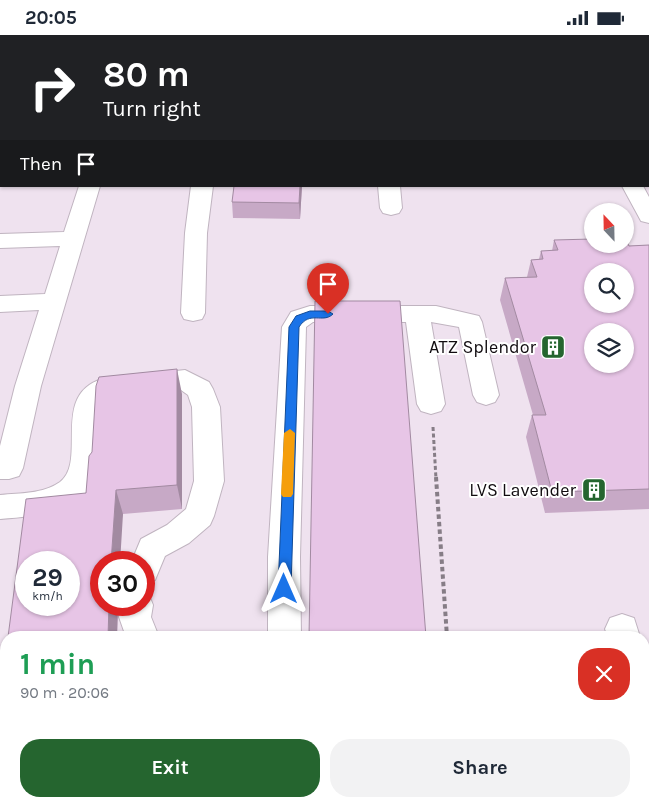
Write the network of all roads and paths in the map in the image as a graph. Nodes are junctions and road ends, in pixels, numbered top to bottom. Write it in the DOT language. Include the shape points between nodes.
graph roads {
  1 [pos="90,187"];
  2 [pos="202,187"];
  3 [pos="389,187"];
  4 [pos="391,207"];
  5 [pos="74,239"];
  6 [pos="0,241"];
  7 [pos="54,301"];
  8 [pos="0,304"];
  9 [pos="193,313"];
  10 [pos="417,314"];
  11 [pos="477,394"];
  12 [pos="431,404"];
  13 [pos="0,468"];
  14 [pos="0,507"];
  15 [pos="151,551"];
  16 [pos="136,616"];
  17 [pos="140,631"];
  18 [pos="284,631"];
  19 [pos="447,631"];
  1 -- 5 [label="street"];
  2 -- 9 [label="street" via="196,233"];
  3 -- 4 [label="street"];
  5 -- 6 [label="street"];
  5 -- 7 [label="street"];
  7 -- 8 [label="street"];
  7 -- 13 [label="street" via="28,386 9,468"];
  10 -- 11 [label="street" via="458,317 470,322"];
  10 -- 12 [label="street"];
  10 -- 18 [label="street" via="310,314 300,318 294,327"];
  12 -- 19 [label="path"];
  14 -- 15 [label="street" via="43,503 70,490 83,476 87,411 92,397 102,389 185,380 200,389 206,407 209,481 199,516"];
  16 -- 17 [label="street"];
}
